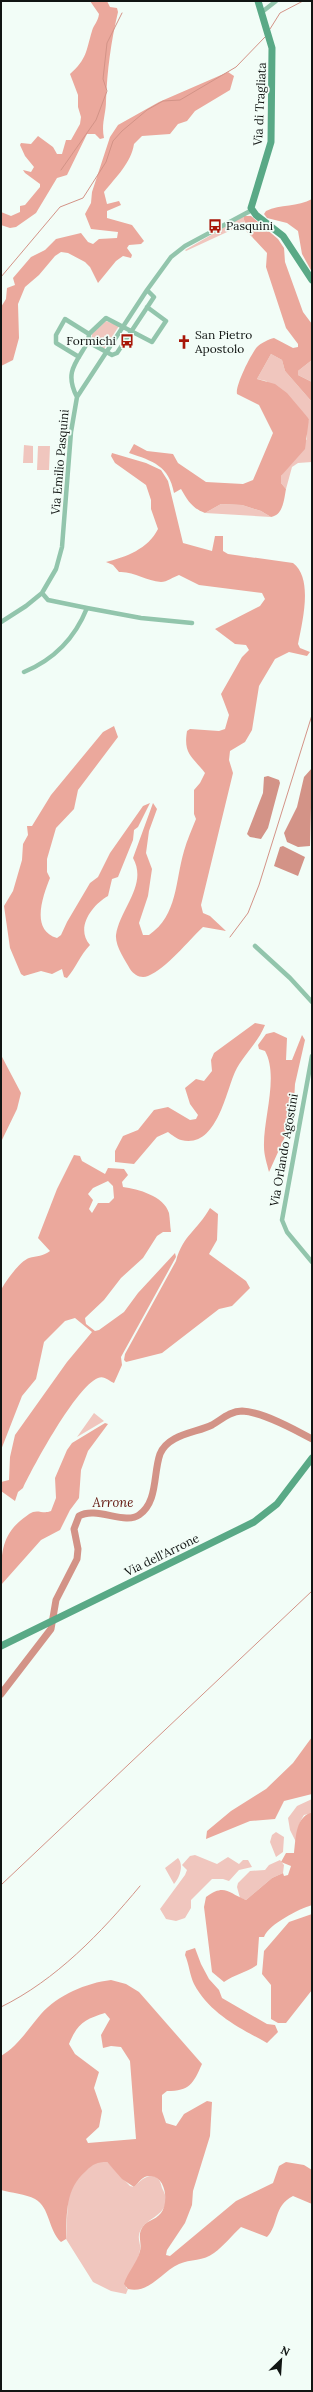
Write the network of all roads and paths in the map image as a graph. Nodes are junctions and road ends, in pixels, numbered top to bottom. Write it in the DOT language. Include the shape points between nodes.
graph roads {
  1 [pos="258,1"];
  2 [pos="276,1"];
  3 [pos="262,12"];
  4 [pos="252,210"];
  5 [pos="312,280"];
  6 [pos="147,290"];
  7 [pos="147,307"];
  8 [pos="123,327"];
  9 [pos="132,331"];
  10 [pos="89,334"];
  11 [pos="88,342"];
  12 [pos="106,352"];
  13 [pos="80,357"];
  14 [pos="77,397"];
  15 [pos="42,593"];
  16 [pos="87,608"];
  17 [pos="1,622"];
  18 [pos="192,624"];
  19 [pos="24,672"];
  20 [pos="255,946"];
  21 [pos="312,1002"];
  22 [pos="312,1056"];
  23 [pos="312,1262"];
  24 [pos="312,1458"];
  25 [pos="1,1646"];
  1 -- 3 [label="street, Via di Tragliata"];
  2 -- 3 [label="street"];
  3 -- 4 [label="street, Via di Tragliata" via="271,41 271,142 252,202"];
  4 -- 5 [label="street" via="258,218 283,236"];
  4 -- 6 [label="street, Via Emilio Pasquini" via="177,252"];
  6 -- 7 [label="street" via="154,297"];
  6 -- 8 [label="street, Via Emilio Pasquini"];
  7 -- 9 [label="street"];
  7 -- 9 [label="street" via="166,321 152,342"];
  8 -- 9 [label="street"];
  8 -- 10 [label="street" via="106,318"];
  8 -- 12 [label="street, Via Emilio Pasquini"];
  9 -- 12 [label="street" via="117,353 112,355"];
  10 -- 11 [label="street"];
  10 -- 13 [label="street" via="65,318 58,329 56,343"];
  11 -- 12 [label="street"];
  11 -- 13 [label="street"];
  12 -- 14 [label="street, Via Emilio Pasquini"];
  13 -- 14 [label="street" via="70,378"];
  14 -- 15 [label="street, Via Emilio Pasquini" via="71,432 60,557 54,575"];
  15 -- 16 [label="street" via="48,600"];
  15 -- 17 [label="street, Via Emilio Pasquini"];
  16 -- 18 [label="street"];
  16 -- 19 [label="street" via="62,649"];
  20 -- 21 [label="street"];
  22 -- 23 [label="street, Via Orlando Agostini" via="282,1220 287,1232"];
  24 -- 25 [label="street, Via dell'Arrone" via="277,1504 254,1522"];
}
